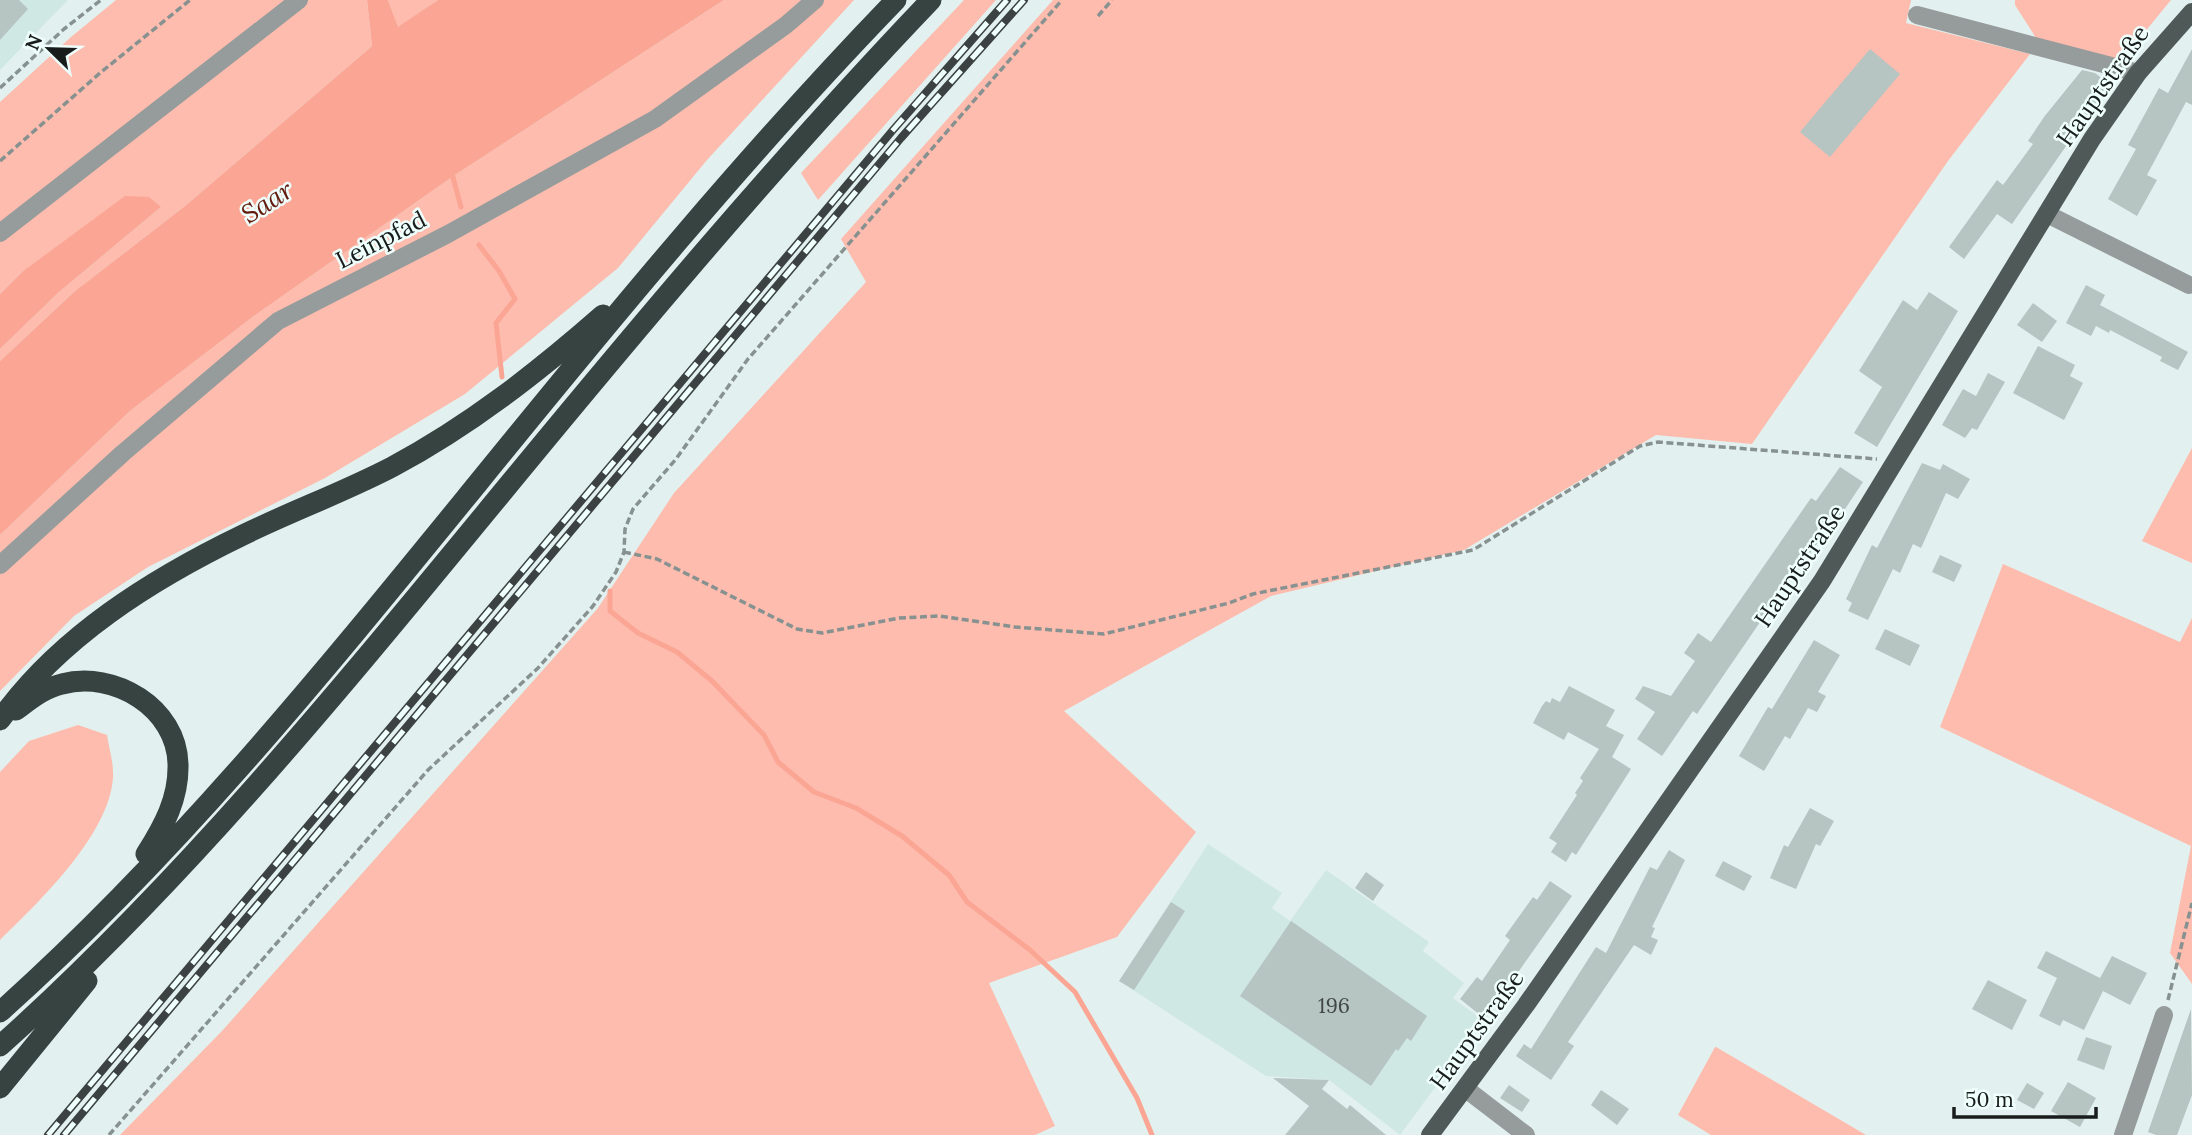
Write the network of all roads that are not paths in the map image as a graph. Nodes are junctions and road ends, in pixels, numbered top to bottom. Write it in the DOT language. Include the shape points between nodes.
graph roads {
  1 [pos="299,0"];
  2 [pos="816,0"];
  3 [pos="897,0"];
  4 [pos="931,0"];
  5 [pos="2192,12"];
  6 [pos="1917,15"];
  7 [pos="2138,73"];
  8 [pos="2047,214"];
  9 [pos="0,233"];
  10 [pos="667,253"];
  11 [pos="2189,285"];
  12 [pos="0,565"];
  13 [pos="0,720"];
  14 [pos="160,891"];
  15 [pos="121,894"];
  16 [pos="0,1012"];
  17 [pos="2164,1015"];
  18 [pos="0,1046"];
  19 [pos="0,1087"];
  20 [pos="1466,1088"];
  21 [pos="1430,1135"];
  22 [pos="1526,1135"];
  23 [pos="2123,1135"];
  1 -- 9 [label="street"];
  2 -- 12 [label="street, Leinpfad" via="655,119 448,234 278,321"];
  3 -- 10 [label="highway"];
  4 -- 14 [label="highway" via="769,174 363,663"];
  5 -- 7 [label="main road, Hauptstraße"];
  6 -- 7 [label="street"];
  7 -- 8 [label="main road, Hauptstraße"];
  8 -- 11 [label="street"];
  8 -- 20 [label="main road, Hauptstraße" via="1822,581"];
  10 -- 13 [label="highway" via="577,338 463,424 391,468 202,556 114,611 21,691"];
  10 -- 15 [label="highway" via="387,596"];
  13 -- 15 [label="highway" via="47,689 79,681 125,689 163,719 178,762 174,797 160,832"];
  14 -- 18 [label="highway"];
  14 -- 19 [label="highway"];
  15 -- 16 [label="highway"];
  17 -- 23 [label="street"];
  20 -- 21 [label="main road, Hauptstraße"];
  20 -- 22 [label="street"];
}
